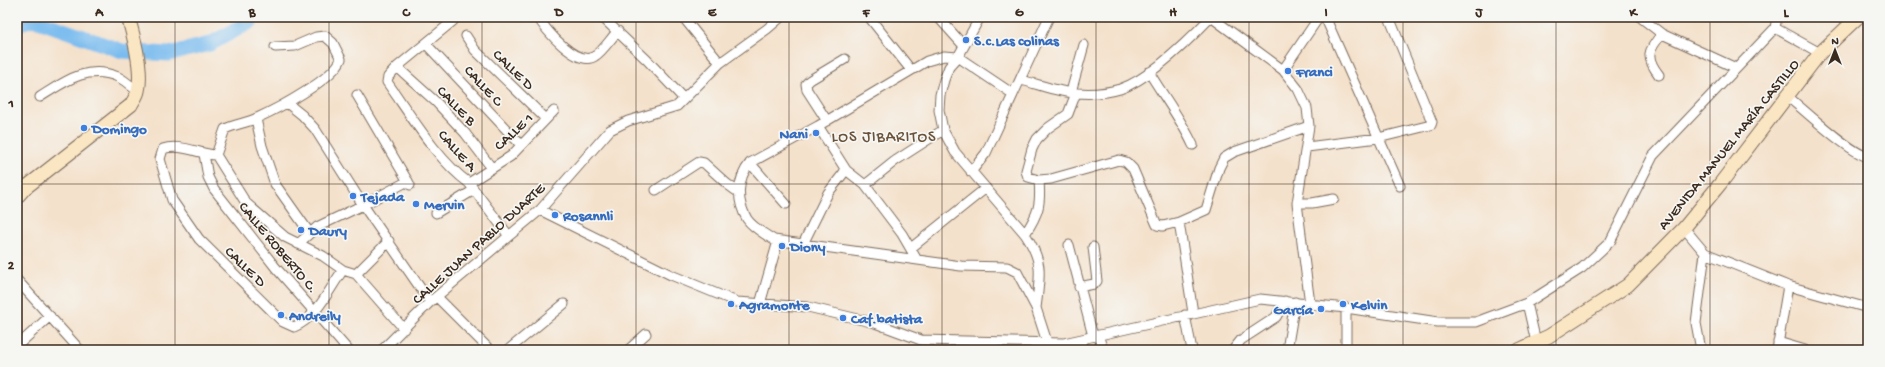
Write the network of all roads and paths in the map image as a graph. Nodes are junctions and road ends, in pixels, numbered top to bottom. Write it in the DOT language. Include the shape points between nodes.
graph roads {
  1 [pos="128,17"];
  2 [pos="538,17"];
  3 [pos="602,17"];
  4 [pos="683,17"];
  5 [pos="781,17"];
  6 [pos="869,17"];
  7 [pos="938,17"];
  8 [pos="980,17"];
  9 [pos="1049,17"];
  10 [pos="1211,17"];
  11 [pos="1389,17"];
  12 [pos="1640,17"];
  13 [pos="1777,17"];
  14 [pos="1858,17"];
  15 [pos="1324,18"];
  16 [pos="453,21"];
  17 [pos="1775,28"];
  18 [pos="618,31"];
  19 [pos="1662,34"];
  20 [pos="466,36"];
  21 [pos="426,44"];
  22 [pos="964,46"];
  23 [pos="1084,46"];
  24 [pos="275,47"];
  25 [pos="1820,53"];
  26 [pos="958,57"];
  27 [pos="845,59"];
  28 [pos="720,63"];
  29 [pos="397,67"];
  30 [pos="1736,68"];
  31 [pos="911,70"];
  32 [pos="1283,70"];
  33 [pos="1149,72"];
  34 [pos="1659,75"];
  35 [pos="1021,80"];
  36 [pos="138,92"];
  37 [pos="1073,93"];
  38 [pos="1014,94"];
  39 [pos="357,95"];
  40 [pos="1787,96"];
  41 [pos="40,97"];
  42 [pos="684,99"];
  43 [pos="287,103"];
  44 [pos="554,110"];
  45 [pos="256,119"];
  46 [pos="546,119"];
  47 [pos="827,121"];
  48 [pos="818,126"];
  49 [pos="1309,126"];
  50 [pos="942,130"];
  51 [pos="1378,138"];
  52 [pos="521,144"];
  53 [pos="1193,144"];
  54 [pos="1307,148"];
  55 [pos="204,154"];
  56 [pos="216,156"];
  57 [pos="1868,157"];
  58 [pos="750,163"];
  59 [pos="491,167"];
  60 [pos="846,170"];
  61 [pos="971,172"];
  62 [pos="1039,180"];
  63 [pos="864,185"];
  64 [pos="1400,186"];
  65 [pos="472,187"];
  66 [pos="20,188"];
  67 [pos="986,188"];
  68 [pos="656,190"];
  69 [pos="738,192"];
  70 [pos="1334,199"];
  71 [pos="1297,203"];
  72 [pos="786,204"];
  73 [pos="363,205"];
  74 [pos="540,210"];
  75 [pos="436,213"];
  76 [pos="1179,222"];
  77 [pos="1684,228"];
  78 [pos="309,232"];
  79 [pos="1025,234"];
  80 [pos="509,236"];
  81 [pos="778,240"];
  82 [pos="389,241"];
  83 [pos="298,244"];
  84 [pos="803,244"];
  85 [pos="1069,245"];
  86 [pos="1092,247"];
  87 [pos="911,248"];
  88 [pos="1705,253"];
  89 [pos="917,260"];
  90 [pos="343,270"];
  91 [pos="356,274"];
  92 [pos="17,280"];
  93 [pos="1788,286"];
  94 [pos="1080,287"];
  95 [pos="434,299"];
  96 [pos="1290,302"];
  97 [pos="1527,303"];
  98 [pos="564,304"];
  99 [pos="760,304"];
  100 [pos="1310,304"];
  101 [pos="1036,308"];
  102 [pos="1346,308"];
  103 [pos="1868,308"];
  104 [pos="314,312"];
  105 [pos="1189,314"];
  106 [pos="50,316"];
  107 [pos="404,329"];
  108 [pos="646,334"];
  109 [pos="1092,336"];
  110 [pos="1047,342"];
  111 [pos="1536,342"];
  112 [pos="1064,343"];
  113 [pos="17,346"];
  114 [pos="1778,346"];
  115 [pos="80,350"];
  116 [pos="348,350"];
  117 [pos="382,350"];
  118 [pos="490,350"];
  119 [pos="508,350"];
  120 [pos="628,350"];
  121 [pos="1055,350"];
  122 [pos="1075,350"];
  123 [pos="1103,350"];
  124 [pos="1192,350"];
  125 [pos="1233,350"];
  126 [pos="1287,350"];
  127 [pos="1346,350"];
  128 [pos="1519,350"];
  129 [pos="1701,350"];
  130 [pos="1805,350"];
  1 -- 36 [label="street" via="135,42"];
  2 -- 18 [label="street" via="544,28 574,55 586,59 595,57"];
  3 -- 18 [label="street"];
  4 -- 28 [label="street"];
  5 -- 28 [label="street, CALLE JUAN PABLO DUARTE"];
  6 -- 31 [label="street"];
  7 -- 22 [label="street"];
  8 -- 22 [label="street"];
  9 -- 35 [label="street"];
  10 -- 32 [label="street"];
  10 -- 33 [label="street" via="1183,46"];
  11 -- 51 [label="street" via="1432,122 1422,129"];
  12 -- 19 [label="street"];
  13 -- 17 [label="street"];
  14 -- 25 [label="street, AVENIDA MANUEL MARÍA CASTILLO"];
  15 -- 32 [label="street"];
  15 -- 51 [label="street" via="1353,76"];
  16 -- 21 [label="street"];
  17 -- 25 [label="street"];
  17 -- 30 [label="street"];
  18 -- 42 [label="street"];
  19 -- 30 [label="street"];
  19 -- 34 [label="street" via="1653,44 1649,54 1652,65"];
  20 -- 46 [label="street, CALLE D" via="475,50"];
  21 -- 29 [label="street"];
  21 -- 52 [label="street, CALLE C"];
  22 -- 26 [label="street"];
  23 -- 37 [label="street"];
  24 -- 43 [label="street" via="295,46 325,36 334,43 341,59 329,76"];
  25 -- 40 [label="street, AVENIDA MANUEL MARÍA CASTILLO"];
  26 -- 31 [label="street" via="944,56 927,61"];
  26 -- 38 [label="street"];
  26 -- 50 [label="street" via="949,67 940,95"];
  27 -- 47 [label="street" via="806,84 807,90"];
  28 -- 42 [label="street, CALLE JUAN PABLO DUARTE"];
  29 -- 59 [label="street, CALLE B" via="436,102 465,133"];
  29 -- 65 [label="street, CALLE A" via="388,76 387,82 441,156"];
  30 -- 97 [label="street" via="1653,156 1610,242 1582,268"];
  31 -- 47 [label="street"];
  32 -- 49 [label="street" via="1298,89 1307,108"];
  33 -- 37 [label="street" via="1121,89"];
  33 -- 53 [label="street" via="1181,120"];
  35 -- 37 [label="street"];
  35 -- 38 [label="street"];
  36 -- 41 [label="street" via="118,77 102,73 70,78"];
  36 -- 66 [label="street" via="131,105"];
  37 -- 62 [label="street" via="1068,114 1048,128 1037,139 1032,149 1026,174"];
  38 -- 61 [label="street" via="986,153"];
  39 -- 73 [label="street" via="409,183"];
  40 -- 57 [label="street" via="1845,143"];
  40 -- 77 [label="street, AVENIDA MANUEL MARÍA CASTILLO"];
  42 -- 74 [label="street, CALLE JUAN PABLO DUARTE" via="677,106 628,121 610,130"];
  43 -- 45 [label="street"];
  43 -- 73 [label="street" via="315,129"];
  44 -- 46 [label="street, CALLE 1"];
  45 -- 56 [label="street" via="225,129"];
  45 -- 78 [label="street" via="275,184"];
  46 -- 52 [label="street, CALLE 1"];
  47 -- 48 [label="street"];
  48 -- 58 [label="street"];
  48 -- 60 [label="street"];
  49 -- 54 [label="street"];
  49 -- 76 [label="street" via="1234,152 1224,158 1206,210"];
  50 -- 61 [label="street"];
  50 -- 63 [label="street"];
  51 -- 54 [label="street"];
  51 -- 64 [label="street"];
  52 -- 59 [label="street, CALLE 1" via="511,156"];
  54 -- 71 [label="street"];
  55 -- 56 [label="street"];
  55 -- 104 [label="street, CALLE ROBERTO C." via="208,177 214,189"];
  55 -- 104 [label="street, CALLE D" via="171,146 163,149 160,158 172,200 199,239 283,322 294,327"];
  56 -- 83 [label="street" via="246,203 285,237"];
  58 -- 69 [label="street" via="744,170"];
  58 -- 72 [label="street"];
  59 -- 65 [label="street, CALLE 1"];
  60 -- 63 [label="street"];
  60 -- 84 [label="street" via="828,193"];
  61 -- 67 [label="street"];
  62 -- 76 [label="street" via="1056,178 1119,160 1126,162 1133,169 1157,225"];
  62 -- 79 [label="street" via="1040,197 1036,217"];
  63 -- 87 [label="street"];
  65 -- 75 [label="street, CALLE 1"];
  65 -- 80 [label="street, CALLE A"];
  67 -- 79 [label="street"];
  67 -- 87 [label="street"];
  68 -- 69 [label="street" via="699,162 704,163"];
  69 -- 81 [label="street" via="747,219 756,228"];
  70 -- 71 [label="street"];
  71 -- 100 [label="street"];
  73 -- 78 [label="street"];
  73 -- 82 [label="street"];
  74 -- 80 [label="street, CALLE JUAN PABLO DUARTE"];
  74 -- 99 [label="street" via="671,275 737,302"];
  76 -- 105 [label="street"];
  77 -- 88 [label="street"];
  77 -- 111 [label="street, AVENIDA MANUEL MARÍA CASTILLO" via="1628,285"];
  78 -- 83 [label="street"];
  79 -- 101 [label="street" via="1035,248 1039,260"];
  80 -- 95 [label="street, CALLE JUAN PABLO DUARTE"];
  81 -- 84 [label="street"];
  81 -- 99 [label="street"];
  82 -- 91 [label="street"];
  82 -- 95 [label="street"];
  83 -- 90 [label="street" via="323,256"];
  84 -- 89 [label="street"];
  85 -- 94 [label="street"];
  86 -- 94 [label="street" via="1097,281"];
  87 -- 89 [label="street"];
  88 -- 93 [label="street"];
  88 -- 129 [label="street" via="1696,323"];
  89 -- 101 [label="street" via="961,266 1007,267 1017,272"];
  90 -- 91 [label="street"];
  90 -- 104 [label="street, CALLE D"];
  91 -- 107 [label="street"];
  92 -- 106 [label="street"];
  93 -- 103 [label="street"];
  93 -- 114 [label="street"];
  94 -- 109 [label="street"];
  95 -- 107 [label="street, CALLE JUAN PABLO DUARTE"];
  95 -- 118 [label="street"];
  96 -- 100 [label="street"];
  96 -- 105 [label="street" via="1260,299"];
  96 -- 125 [label="street" via="1276,317 1241,340"];
  96 -- 126 [label="street"];
  97 -- 102 [label="street" via="1476,322 1438,322"];
  97 -- 111 [label="street"];
  98 -- 119 [label="street"];
  99 -- 110 [label="street" via="808,307 875,323 921,340"];
  100 -- 102 [label="street"];
  101 -- 110 [label="street"];
  102 -- 127 [label="street"];
  104 -- 116 [label="street, CALLE ROBERTO C."];
  105 -- 109 [label="street"];
  105 -- 124 [label="street"];
  106 -- 113 [label="street"];
  106 -- 115 [label="street"];
  107 -- 117 [label="street, CALLE JUAN PABLO DUARTE"];
  108 -- 120 [label="street"];
  109 -- 112 [label="street"];
  109 -- 122 [label="street"];
  109 -- 123 [label="street"];
  110 -- 112 [label="street"];
  111 -- 128 [label="street, AVENIDA MANUEL MARÍA CASTILLO"];
  112 -- 121 [label="street"];
  114 -- 130 [label="street"];
}
